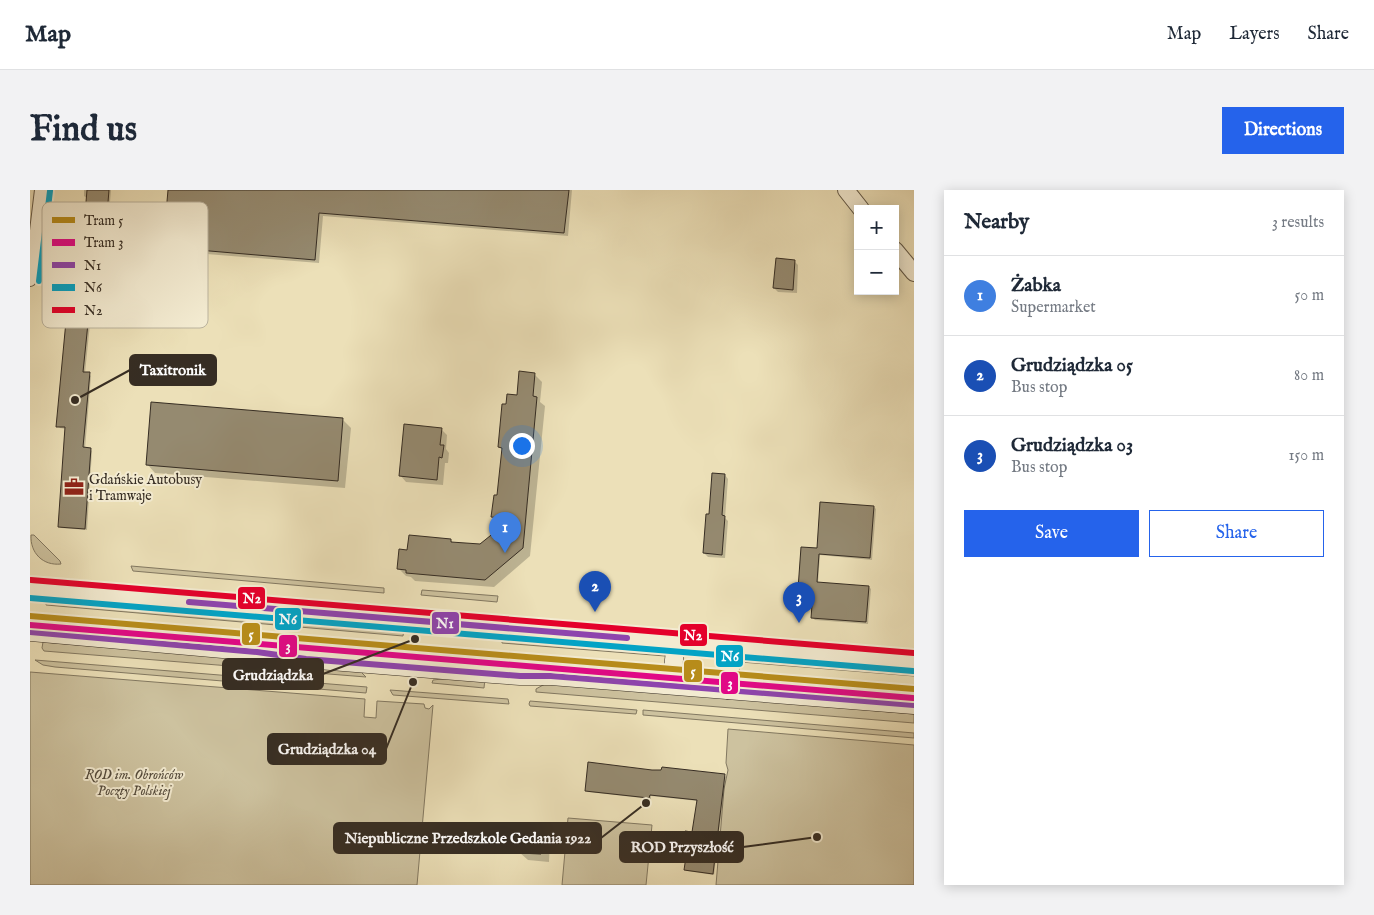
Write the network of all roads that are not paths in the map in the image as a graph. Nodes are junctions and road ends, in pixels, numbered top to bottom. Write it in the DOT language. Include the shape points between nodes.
graph roads {
  1 [pos="41,190"];
  2 [pos="846,190"];
  3 [pos="858,205"];
  4 [pos="899,255"];
  5 [pos="914,273"];
  6 [pos="30,280"];
  7 [pos="30,589"];
  8 [pos="30,632"];
  9 [pos="676,643"];
  10 [pos="732,647"];
  11 [pos="914,662"];
  12 [pos="671,685"];
  13 [pos="728,690"];
  14 [pos="914,705"];
  1 -- 6 [label="street"];
  2 -- 3 [label="street"];
  4 -- 5 [label="street"];
  7 -- 9 [label="main road"];
  8 -- 12 [label="main road" via="306,659"];
  9 -- 10 [label="main road"];
  9 -- 12 [label="main road"];
  10 -- 11 [label="main road"];
  10 -- 13 [label="main road"];
  12 -- 13 [label="main road"];
  13 -- 14 [label="main road"];
}
